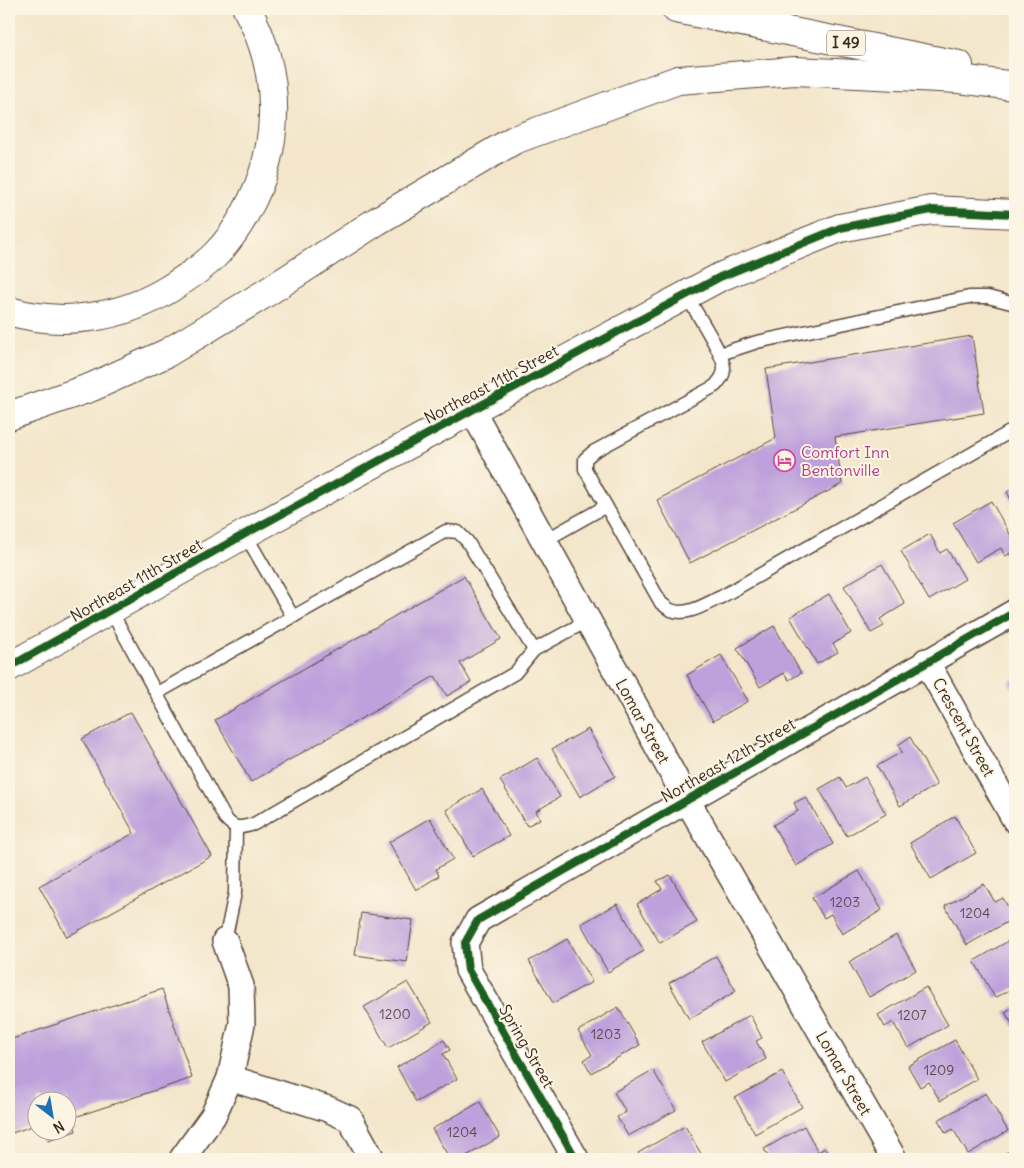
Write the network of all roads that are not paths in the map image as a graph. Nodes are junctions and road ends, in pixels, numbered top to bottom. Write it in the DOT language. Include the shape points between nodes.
graph roads {
  1 [pos="247,9"];
  2 [pos="676,9"];
  3 [pos="1015,77"];
  4 [pos="1015,86"];
  5 [pos="1015,214"];
  6 [pos="686,295"];
  7 [pos="1015,304"];
  8 [pos="9,312"];
  9 [pos="720,354"];
  10 [pos="472,410"];
  11 [pos="9,416"];
  12 [pos="1015,429"];
  13 [pos="606,506"];
  14 [pos="245,534"];
  15 [pos="544,541"];
  16 [pos="112,611"];
  17 [pos="1015,612"];
  18 [pos="293,617"];
  19 [pos="587,621"];
  20 [pos="534,650"];
  21 [pos="926,661"];
  22 [pos="9,667"];
  23 [pos="157,693"];
  24 [pos="687,800"];
  25 [pos="1015,820"];
  26 [pos="236,827"];
  27 [pos="225,941"];
  28 [pos="465,943"];
  29 [pos="230,1078"];
  30 [pos="182,1159"];
  31 [pos="372,1159"];
  32 [pos="576,1159"];
  33 [pos="894,1159"];
  1 -- 8 [label="main road" via="271,73 274,103 267,165 238,227 216,255 190,276 128,310 92,318 57,319"];
  2 -- 3 [label="main road, I 49"];
  4 -- 11 [label="main road" via="959,79 795,71 678,80 514,140 377,221 168,353 92,387"];
  5 -- 6 [label="main road, Northeast 11th Street" via="931,210 840,228"];
  6 -- 9 [label="lane"];
  6 -- 10 [label="main road, Northeast 11th Street"];
  7 -- 9 [label="lane" via="988,297 969,297 757,342"];
  9 -- 13 [label="lane" via="725,367 723,377 715,386 593,452 585,460 585,469"];
  10 -- 14 [label="main road, Northeast 11th Street"];
  10 -- 15 [label="street, Lomar Street"];
  12 -- 13 [label="lane" via="721,596 684,612 671,610 661,603"];
  13 -- 15 [label="lane"];
  14 -- 16 [label="main road, Northeast 11th Street"];
  14 -- 18 [label="lane"];
  15 -- 19 [label="street, Lomar Street"];
  16 -- 22 [label="main road, Northeast 11th Street"];
  16 -- 23 [label="lane"];
  17 -- 21 [label="street, Northeast 12th Street"];
  18 -- 20 [label="lane" via="446,531 458,532 467,540"];
  18 -- 23 [label="lane"];
  19 -- 20 [label="lane"];
  19 -- 24 [label="street, Lomar Street"];
  20 -- 26 [label="lane" via="515,673 254,824"];
  21 -- 24 [label="street, Northeast 12th Street"];
  21 -- 25 [label="street, Crescent Street"];
  23 -- 26 [label="lane" via="225,818"];
  24 -- 28 [label="street, Northeast 12th Street" via="478,920"];
  24 -- 33 [label="street, Lomar Street"];
  26 -- 27 [label="lane" via="235,892"];
  27 -- 29 [label="street" via="241,986 242,1024"];
  28 -- 32 [label="street, Spring Street" via="468,970"];
  29 -- 30 [label="street" via="213,1116"];
  29 -- 31 [label="street" via="350,1119"];
}
